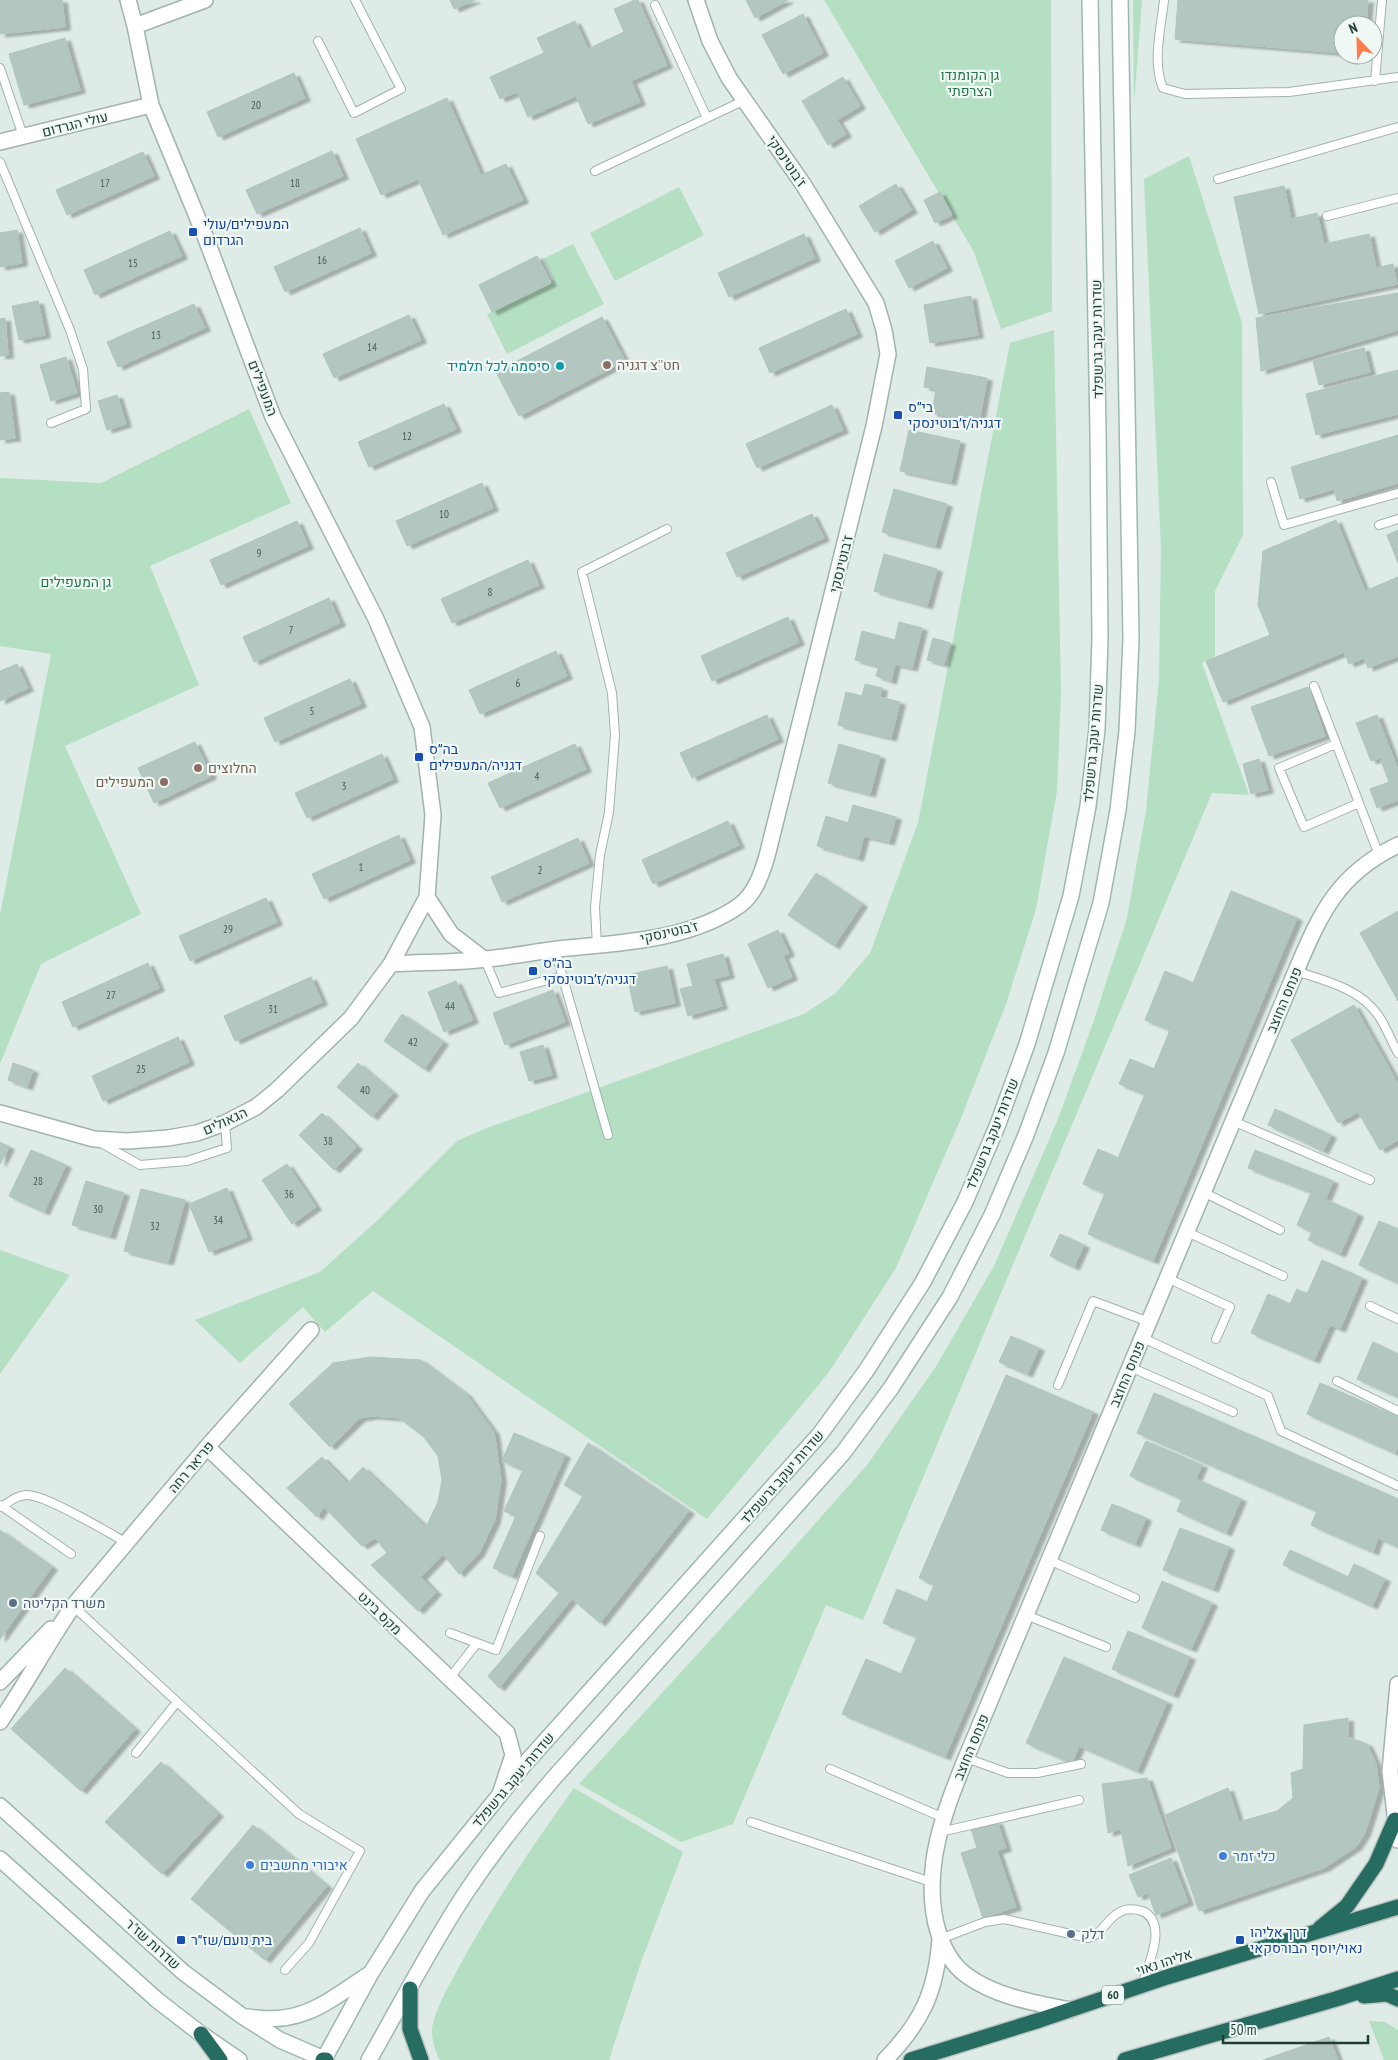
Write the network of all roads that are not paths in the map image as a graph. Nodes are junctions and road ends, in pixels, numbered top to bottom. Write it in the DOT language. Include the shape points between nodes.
graph roads {
  1 [pos="128,0"];
  2 [pos="205,0"];
  3 [pos="355,0"];
  4 [pos="696,0"];
  5 [pos="1090,0"];
  6 [pos="1120,0"];
  7 [pos="1164,0"];
  8 [pos="1382,0"];
  9 [pos="655,5"];
  10 [pos="135,26"];
  11 [pos="318,41"];
  12 [pos="0,68"];
  13 [pos="1398,77"];
  14 [pos="1374,81"];
  15 [pos="745,100"];
  16 [pos="151,105"];
  17 [pos="707,118"];
  18 [pos="1398,127"];
  19 [pos="23,136"];
  20 [pos="0,142"];
  21 [pos="0,162"];
  22 [pos="595,171"];
  23 [pos="1218,179"];
  24 [pos="1398,198"];
  25 [pos="1328,216"];
  26 [pos="51,423"];
  27 [pos="1271,482"];
  28 [pos="1398,493"];
  29 [pos="1398,519"];
  30 [pos="1379,525"];
  31 [pos="667,529"];
  32 [pos="1314,686"];
  33 [pos="1336,744"];
  34 [pos="1360,804"];
  35 [pos="1398,845"];
  36 [pos="1379,855"];
  37 [pos="427,897"];
  38 [pos="597,946"];
  39 [pos="555,950"];
  40 [pos="485,960"];
  41 [pos="391,964"];
  42 [pos="1296,971"];
  43 [pos="563,976"];
  44 [pos="1398,1053"];
  45 [pos="0,1114"];
  46 [pos="1233,1121"];
  47 [pos="225,1123"];
  48 [pos="608,1135"];
  49 [pos="94,1139"];
  50 [pos="1370,1180"];
  51 [pos="1203,1192"];
  52 [pos="1280,1230"];
  53 [pos="1187,1232"];
  54 [pos="1283,1276"];
  55 [pos="1167,1278"];
  56 [pos="1370,1306"];
  57 [pos="1398,1319"];
  58 [pos="1149,1322"];
  59 [pos="311,1330"];
  60 [pos="1142,1338"];
  61 [pos="1216,1339"];
  62 [pos="1130,1366"];
  63 [pos="1337,1381"];
  64 [pos="1058,1385"];
  65 [pos="1398,1411"];
  66 [pos="1232,1412"];
  67 [pos="206,1448"];
  68 [pos="1398,1486"];
  69 [pos="1,1506"];
  70 [pos="540,1536"];
  71 [pos="127,1542"];
  72 [pos="71,1554"];
  73 [pos="1049,1560"];
  74 [pos="1135,1598"];
  75 [pos="73,1606"];
  76 [pos="1026,1615"];
  77 [pos="450,1632"];
  78 [pos="477,1643"];
  79 [pos="1106,1647"];
  80 [pos="449,1679"];
  81 [pos="0,1682"];
  82 [pos="1398,1684"];
  83 [pos="177,1702"];
  84 [pos="1397,1708"];
  85 [pos="0,1722"];
  86 [pos="136,1753"];
  87 [pos="966,1758"];
  88 [pos="1081,1764"];
  89 [pos="830,1769"];
  90 [pos="499,1795"];
  91 [pos="1079,1800"];
  92 [pos="0,1806"];
  93 [pos="751,1822"];
  94 [pos="1396,1822"];
  95 [pos="942,1825"];
  96 [pos="1398,1840"];
  97 [pos="0,1858"];
  98 [pos="931,1882"];
  99 [pos="1398,1907"];
  100 [pos="1314,1933"];
  101 [pos="940,1939"];
  102 [pos="284,1970"];
  103 [pos="372,1973"];
  104 [pos="1398,1979"];
  105 [pos="1141,1986"];
  106 [pos="410,1989"];
  107 [pos="1398,1998"];
  108 [pos="1336,1999"];
  109 [pos="1070,2010"];
  110 [pos="242,2016"];
  111 [pos="201,2034"];
  112 [pos="220,2060"];
  113 [pos="239,2060"];
  114 [pos="324,2060"];
  115 [pos="369,2060"];
  116 [pos="420,2060"];
  117 [pos="885,2060"];
  118 [pos="912,2060"];
  119 [pos="1125,2060"];
  1 -- 10 [label="street, המעפילים"];
  2 -- 10 [label="street"];
  3 -- 11 [label="lane" via="401,89 354,113"];
  4 -- 15 [label="street, ז'בוטינסקי" via="710,41 729,78"];
  5 -- 90 [label="street, שדרות יעקב גרשפלד" via="1100,609 1097,728 1088,806 1071,896 1027,1044 965,1202 923,1282 866,1371 820,1434"];
  6 -- 106 [label="street" via="1131,629 1127,731 1118,810 1101,903 1053,1062 992,1215 950,1297 891,1388 843,1453 552,1779 508,1833 466,1892"];
  7 -- 14 [label="lane" via="1158,60 1158,76 1163,88 1186,94 1289,92"];
  8 -- 14 [label="lane"];
  9 -- 17 [label="lane"];
  10 -- 16 [label="street, המעפילים"];
  12 -- 19 [label="lane"];
  13 -- 14 [label="lane"];
  15 -- 17 [label="lane"];
  15 -- 38 [label="street, ז'בוטינסקי" via="803,184 876,303 888,354 822,642 760,878 742,904 712,922 682,931"];
  16 -- 19 [label="street, עולי הגרדום"];
  16 -- 37 [label="street, המעפילים" via="205,236 273,417 376,619 422,727 433,814"];
  17 -- 22 [label="lane"];
  18 -- 23 [label="lane"];
  19 -- 20 [label="street, עולי הגרדום"];
  21 -- 26 [label="lane" via="83,369 86,409"];
  24 -- 25 [label="lane"];
  27 -- 28 [label="lane" via="1284,525"];
  29 -- 30 [label="lane"];
  31 -- 38 [label="lane" via="582,572 612,693 615,735 609,812 600,855 595,907"];
  32 -- 33 [label="lane"];
  33 -- 34 [label="lane"];
  33 -- 34 [label="lane" via="1279,768 1304,827"];
  34 -- 36 [label="lane"];
  35 -- 36 [label="street, פנחס החוצב"];
  36 -- 42 [label="street, פנחס החוצב" via="1351,876 1332,897"];
  37 -- 40 [label="street" via="451,934"];
  37 -- 41 [label="street, המעפילים"];
  38 -- 39 [label="street, ז'בוטינסקי"];
  39 -- 40 [label="street, ז'בוטינסקי"];
  39 -- 43 [label="lane"];
  40 -- 41 [label="street, ז'בוטינסקי"];
  40 -- 43 [label="lane" via="499,993"];
  41 -- 47 [label="street, הגאולים" via="351,1018 278,1090 256,1107"];
  42 -- 44 [label="lane" via="1347,989 1363,1000 1377,1015"];
  42 -- 46 [label="street, פנחס החוצב"];
  43 -- 48 [label="lane"];
  45 -- 49 [label="street, הגאולים"];
  46 -- 50 [label="lane"];
  46 -- 51 [label="street, פנחס החוצב"];
  47 -- 49 [label="street, הגאולים" via="198,1133 168,1138 127,1142"];
  47 -- 49 [label="lane" via="227,1148 187,1161 140,1165"];
  51 -- 52 [label="lane"];
  51 -- 53 [label="street, פנחס החוצב"];
  53 -- 54 [label="lane"];
  53 -- 55 [label="street, פנחס החוצב"];
  55 -- 58 [label="street, פנחס החוצב"];
  55 -- 61 [label="lane" via="1230,1307"];
  56 -- 57 [label="lane"];
  58 -- 60 [label="street, פנחס החוצב"];
  58 -- 64 [label="lane" via="1093,1301"];
  59 -- 67 [label="street, פריאר רחה"];
  60 -- 62 [label="street, פנחס החוצב"];
  60 -- 68 [label="lane" via="1268,1396 1281,1431"];
  62 -- 66 [label="lane"];
  62 -- 73 [label="street, פנחס החוצב"];
  63 -- 65 [label="lane"];
  67 -- 71 [label="street, פריאר רחה"];
  67 -- 80 [label="street, מקס בינט"];
  69 -- 71 [label="lane" via="14,1497 28,1494"];
  69 -- 72 [label="lane"];
  70 -- 78 [label="lane" via="496,1650"];
  71 -- 75 [label="street, פריאר רחה"];
  73 -- 74 [label="lane"];
  73 -- 76 [label="street, פנחס החוצב"];
  75 -- 81 [label="street, פריאר רחה"];
  75 -- 83 [label="lane"];
  75 -- 85 [label="street, פריאר רחה"];
  76 -- 79 [label="lane"];
  76 -- 87 [label="street, פנחס החוצב"];
  77 -- 78 [label="lane"];
  78 -- 80 [label="lane"];
  80 -- 90 [label="street, מקס בינט" via="507,1733 513,1755"];
  82 -- 84 [label="street"];
  83 -- 86 [label="lane"];
  83 -- 102 [label="lane" via="299,1814 360,1851 309,1942"];
  84 -- 94 [label="street" via="1390,1771"];
  87 -- 88 [label="lane" via="1008,1773 1037,1773"];
  87 -- 95 [label="street, פנחס החוצב"];
  89 -- 95 [label="lane"];
  90 -- 103 [label="street, שדרות יעקב גרשפלד" via="422,1891"];
  91 -- 95 [label="lane"];
  92 -- 110 [label="street, שדרות שז\"ר" via="183,1972"];
  93 -- 98 [label="lane"];
  94 -- 96 [label="street"];
  94 -- 100 [label="highway" via="1376,1864 1347,1906"];
  95 -- 98 [label="street, פנחס החוצב" via="932,1862"];
  97 -- 111 [label="street" via="157,2000"];
  98 -- 101 [label="street, פנחס החוצב"];
  99 -- 100 [label="highway, אליהו נאוי / 60"];
  100 -- 105 [label="highway, אליהו נאוי / 60"];
  101 -- 105 [label="lane" via="985,1922 1004,1920 1088,1938 1097,1934 1112,1916 1122,1910 1141,1911 1150,1915 1156,1929"];
  101 -- 109 [label="street, פנחס החוצב" via="958,1968 981,1984 1017,1998"];
  101 -- 117 [label="street, פנחס החוצב" via="931,1994 909,2032"];
  103 -- 110 [label="street" via="319,2008 298,2016 268,2020"];
  103 -- 114 [label="street, שדרות יעקב גרשפלד"];
  104 -- 108 [label="highway"];
  105 -- 109 [label="highway, אליהו נאוי / 60"];
  106 -- 115 [label="street"];
  106 -- 116 [label="highway" via="410,2029"];
  107 -- 108 [label="highway" via="1387,1994"];
  108 -- 119 [label="highway"];
  109 -- 118 [label="highway, אליהו נאוי / 60"];
  110 -- 114 [label="street, שדרות שז\"ר" via="280,2040"];
  111 -- 112 [label="highway"];
  111 -- 113 [label="street"];
}
